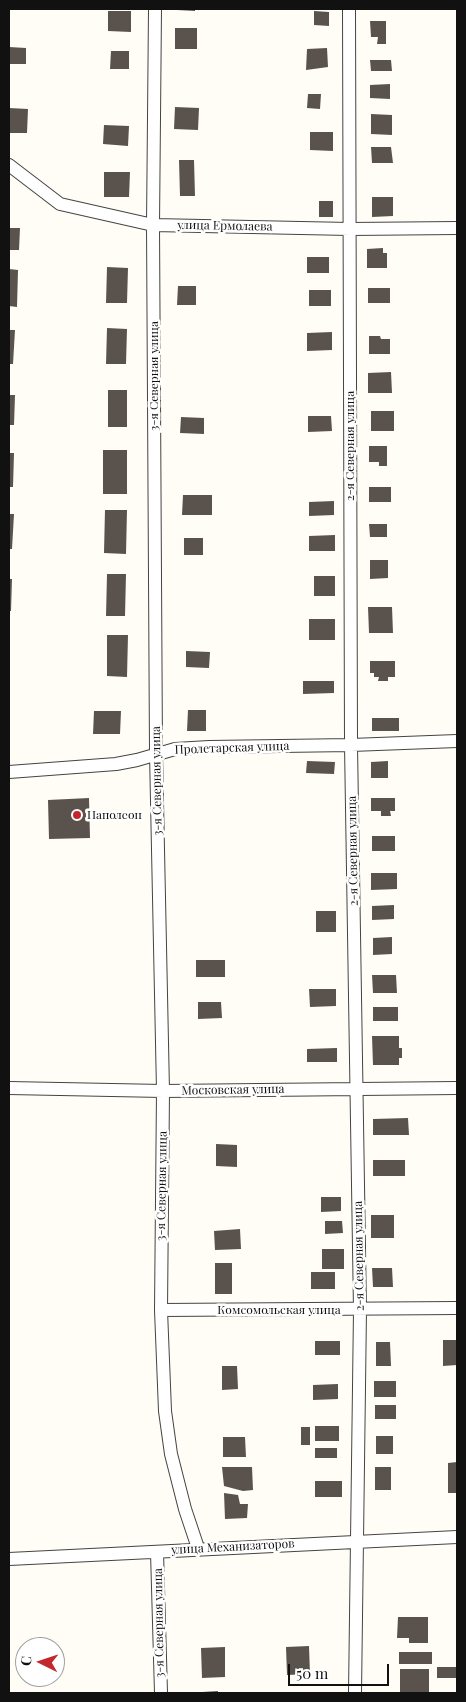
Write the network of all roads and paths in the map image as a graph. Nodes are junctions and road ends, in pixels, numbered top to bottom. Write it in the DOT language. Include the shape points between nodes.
graph roads {
  1 [pos="155,9"];
  2 [pos="349,9"];
  3 [pos="9,165"];
  4 [pos="153,224"];
  5 [pos="457,228"];
  6 [pos="350,229"];
  7 [pos="457,741"];
  8 [pos="351,745"];
  9 [pos="156,753"];
  10 [pos="9,772"];
  11 [pos="9,1088"];
  12 [pos="457,1088"];
  13 [pos="356,1089"];
  14 [pos="163,1091"];
  15 [pos="457,1308"];
  16 [pos="161,1310"];
  17 [pos="360,1310"];
  18 [pos="457,1536"];
  19 [pos="357,1540"];
  20 [pos="198,1548"];
  21 [pos="157,1552"];
  22 [pos="9,1559"];
  23 [pos="161,1693"];
  24 [pos="355,1693"];
  1 -- 4 [label="street, 3-я Северная улица"];
  2 -- 6 [label="street, 2-я Северная улица"];
  3 -- 4 [label="street, улица Ермолаева" via="60,204"];
  4 -- 6 [label="street, улица Ермолаева"];
  4 -- 9 [label="street, 3-я Северная улица"];
  5 -- 6 [label="street, улица Ермолаева"];
  6 -- 8 [label="street, 2-я Северная улица"];
  7 -- 8 [label="street, Пролетарская улица"];
  8 -- 9 [label="street, Пролетарская улица" via="209,747"];
  8 -- 13 [label="street, 2-я Северная улица"];
  9 -- 10 [label="street, Пролетарская улица" via="116,764"];
  9 -- 14 [label="street, 3-я Северная улица"];
  11 -- 14 [label="street, Московская улица"];
  12 -- 13 [label="street, Московская улица"];
  13 -- 14 [label="street, Московская улица"];
  13 -- 17 [label="street, 2-я Северная улица"];
  14 -- 16 [label="street, 3-я Северная улица"];
  15 -- 17 [label="street, Комсомольская улица"];
  16 -- 17 [label="street, Комсомольская улица"];
  16 -- 20 [label="street, 3-я Северная улица" via="165,1411 171,1454"];
  17 -- 19 [label="street, 2-я Северная улица"];
  18 -- 19 [label="street, улица Механизаторов"];
  19 -- 20 [label="street, улица Механизаторов"];
  19 -- 24 [label="street, 2-я Северная улица"];
  20 -- 21 [label="street, улица Механизаторов"];
  21 -- 22 [label="street, улица Механизаторов"];
  21 -- 23 [label="street, 3-я Северная улица"];
}
